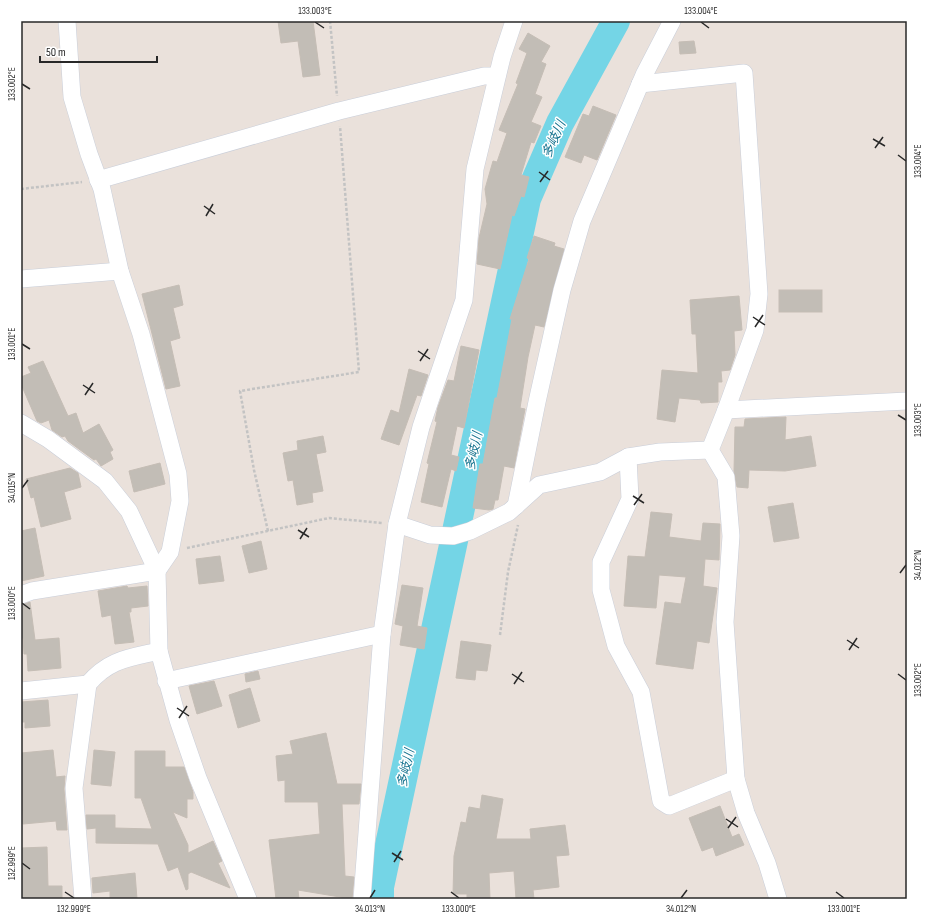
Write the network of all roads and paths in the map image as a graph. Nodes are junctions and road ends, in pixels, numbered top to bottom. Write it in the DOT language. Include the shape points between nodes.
graph roads {
  1 [pos="67,21"];
  2 [pos="330,21"];
  3 [pos="514,21"];
  4 [pos="672,21"];
  5 [pos="498,76"];
  6 [pos="640,84"];
  7 [pos="339,111"];
  8 [pos="98,180"];
  9 [pos="21,189"];
  10 [pos="120,271"];
  11 [pos="21,279"];
  12 [pos="907,401"];
  13 [pos="726,410"];
  14 [pos="21,423"];
  15 [pos="710,450"];
  16 [pos="628,457"];
  17 [pos="519,503"];
  18 [pos="397,524"];
  19 [pos="268,531"];
  20 [pos="170,552"];
  21 [pos="157,571"];
  22 [pos="21,595"];
  23 [pos="382,634"];
  24 [pos="500,635"];
  25 [pos="159,651"];
  26 [pos="166,681"];
  27 [pos="88,684"];
  28 [pos="21,691"];
  29 [pos="736,779"];
  30 [pos="83,899"];
  31 [pos="248,899"];
  32 [pos="362,899"];
  33 [pos="778,899"];
  1 -- 8 [label="street" via="72,98"];
  2 -- 7 [label="path"];
  3 -- 5 [label="street"];
  4 -- 6 [label="street"];
  5 -- 7 [label="street" via="484,76"];
  5 -- 18 [label="street" via="476,169 464,300 421,427"];
  6 -- 13 [label="street" via="744,73 759,294 755,330"];
  6 -- 17 [label="street" via="582,221 562,290 537,402"];
  7 -- 8 [label="street"];
  7 -- 19 [label="path" via="359,372 240,390"];
  8 -- 9 [label="path"];
  8 -- 10 [label="street"];
  10 -- 11 [label="street"];
  10 -- 20 [label="street" via="141,334 178,474 180,501"];
  12 -- 13 [label="street"];
  13 -- 15 [label="street"];
  14 -- 21 [label="street" via="48,439 105,481 129,511"];
  15 -- 16 [label="street" via="660,452"];
  15 -- 29 [label="street" via="726,477 727,484 731,536 725,622"];
  16 -- 17 [label="street" via="600,472 539,485"];
  16 -- 29 [label="street" via="630,499 601,562 601,590 616,646 641,692 661,801 669,806"];
  17 -- 18 [label="street" via="509,512 470,531 453,536 430,535"];
  17 -- 24 [label="path"];
  18 -- 19 [label="path" via="329,518"];
  18 -- 23 [label="street"];
  19 -- 20 [label="path"];
  20 -- 21 [label="street"];
  21 -- 22 [label="street" via="32,591"];
  21 -- 25 [label="street"];
  23 -- 26 [label="street"];
  23 -- 32 [label="street"];
  25 -- 26 [label="street"];
  25 -- 27 [label="street" via="114,661"];
  26 -- 31 [label="street" via="198,778"];
  27 -- 28 [label="street"];
  27 -- 30 [label="street" via="74,788"];
  29 -- 33 [label="street"];
}
